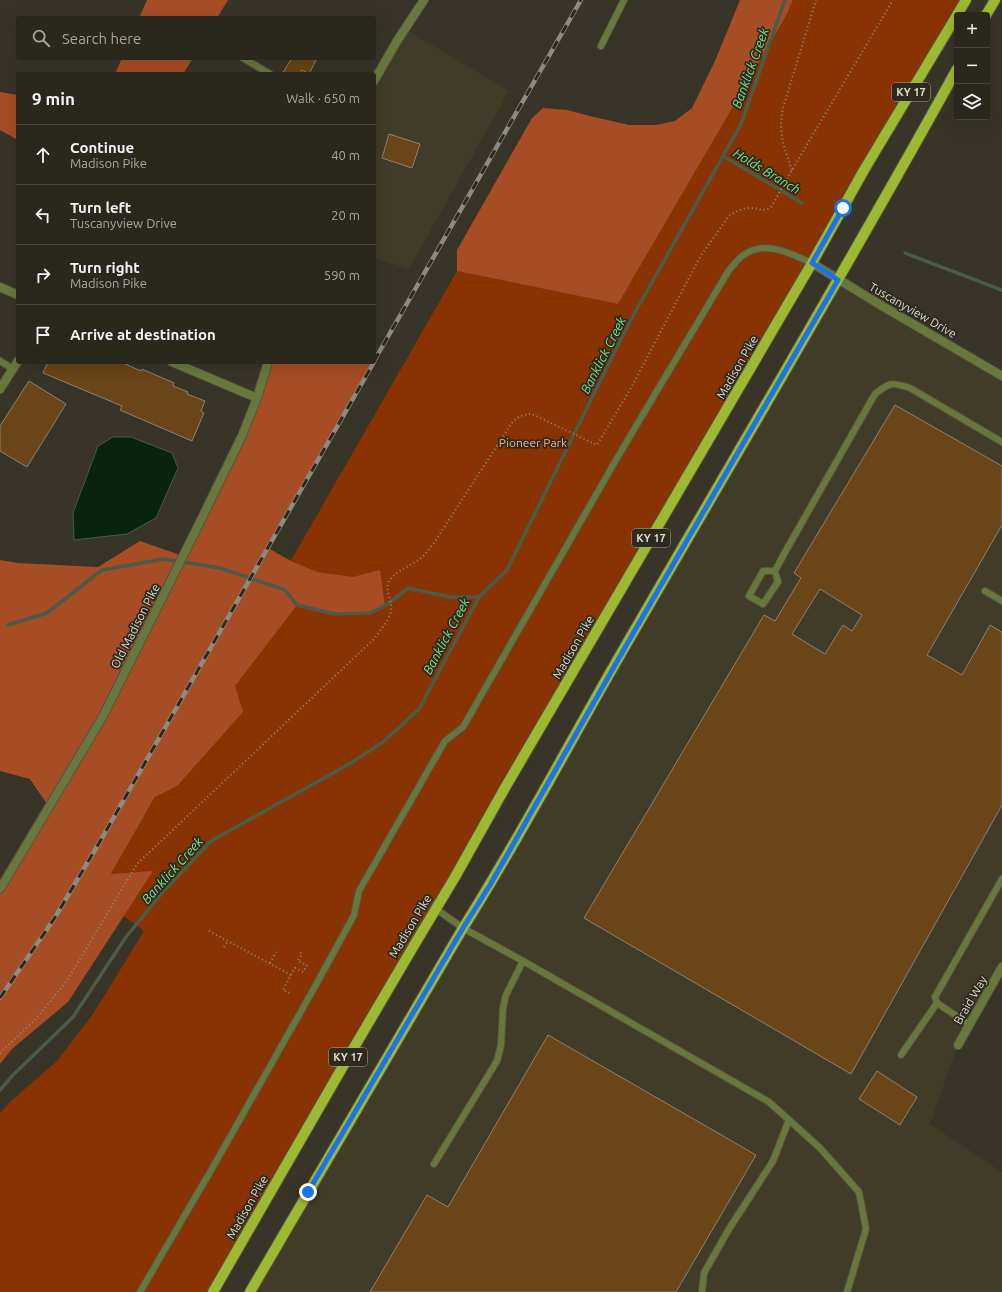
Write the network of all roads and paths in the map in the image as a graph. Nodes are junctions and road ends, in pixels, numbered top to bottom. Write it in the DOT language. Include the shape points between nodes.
graph roads {
  1 [pos="424,0"];
  2 [pos="624,0"];
  3 [pos="816,0"];
  4 [pos="893,0"];
  5 [pos="966,0"];
  6 [pos="995,0"];
  7 [pos="959,12"];
  8 [pos="988,12"];
  9 [pos="954,20"];
  10 [pos="601,46"];
  11 [pos="246,60"];
  12 [pos="267,72"];
  13 [pos="954,74"];
  14 [pos="376,78"];
  15 [pos="792,170"];
  16 [pos="812,263"];
  17 [pos="838,280"];
  18 [pos="0,287"];
  19 [pos="16,294"];
  20 [pos="0,361"];
  21 [pos="16,364"];
  22 [pos="177,364"];
  23 [pos="267,364"];
  24 [pos="13,369"];
  25 [pos="1002,376"];
  26 [pos="0,389"];
  27 [pos="257,398"];
  28 [pos="1002,442"];
  29 [pos="775,571"];
  30 [pos="985,591"];
  31 [pos="1002,601"];
  32 [pos="1002,878"];
  33 [pos="0,889"];
  34 [pos="436,909"];
  35 [pos="463,928"];
  36 [pos="209,930"];
  37 [pos="228,941"];
  38 [pos="224,947"];
  39 [pos="276,952"];
  40 [pos="299,952"];
  41 [pos="523,961"];
  42 [pos="270,963"];
  43 [pos="1002,968"];
  44 [pos="291,974"];
  45 [pos="290,993"];
  46 [pos="937,1003"];
  47 [pos="970,1025"];
  48 [pos="958,1045"];
  49 [pos="0,1053"];
  50 [pos="901,1055"];
  51 [pos="789,1120"];
  52 [pos="434,1164"];
  53 [pos="140,1292"];
  54 [pos="213,1292"];
  55 [pos="250,1292"];
  56 [pos="702,1292"];
  57 [pos="847,1292"];
  1 -- 14 [label="street"];
  2 -- 10 [label="lane"];
  3 -- 15 [label="path" via="780,121 781,137"];
  4 -- 15 [label="path"];
  5 -- 7 [label="main road, Madison Pike / KY 17"];
  6 -- 8 [label="main road"];
  9 -- 16 [label="main road, Madison Pike / KY 17" via="864,170"];
  11 -- 12 [label="lane"];
  13 -- 17 [label="main road, KY 17"];
  15 -- 49 [label="path" via="768,209 743,208 729,216 700,257 631,388 597,444 532,414 525,414 513,421 434,543 421,558 388,582 391,607 389,618 375,638 137,864 66,982 36,1019"];
  16 -- 17 [label="street, Tuscanyview Drive"];
  16 -- 34 [label="main road, Madison Pike / KY 17"];
  16 -- 53 [label="lane" via="783,250 756,249 742,256 729,270 620,453 463,727 441,748 359,892 354,915 317,983"];
  17 -- 25 [label="street, Tuscanyview Drive"];
  17 -- 35 [label="main road, KY 17"];
  18 -- 19 [label="street"];
  20 -- 24 [label="lane"];
  21 -- 24 [label="street"];
  22 -- 27 [label="street"];
  23 -- 27 [label="street, Old Madison Pike"];
  24 -- 26 [label="street"];
  27 -- 33 [label="street, Old Madison Pike" via="242,436 102,718"];
  28 -- 29 [label="lane" via="910,388 897,384 886,385 875,394"];
  29 -- 29 [label="lane" via="778,582 763,604 748,596 763,571"];
  30 -- 31 [label="lane"];
  32 -- 46 [label="lane" via="934,997"];
  34 -- 35 [label="lane"];
  34 -- 54 [label="main road, Madison Pike / KY 17"];
  35 -- 41 [label="lane"];
  35 -- 55 [label="main road, KY 17"];
  36 -- 37 [label="path"];
  37 -- 38 [label="path"];
  37 -- 42 [label="path"];
  39 -- 42 [label="path"];
  40 -- 44 [label="path" via="302,954 298,961 307,965 303,972 295,968"];
  41 -- 51 [label="lane" via="769,1102"];
  41 -- 52 [label="lane" via="504,1001 501,1045 497,1061"];
  42 -- 44 [label="path"];
  43 -- 47 [label="street, Braid Way"];
  44 -- 45 [label="path" via="283,990"];
  46 -- 47 [label="lane"];
  46 -- 50 [label="lane"];
  47 -- 48 [label="street, Braid Way"];
  51 -- 56 [label="lane" via="773,1161 704,1273"];
  51 -- 57 [label="lane" via="818,1147 858,1192 866,1229"];
}
